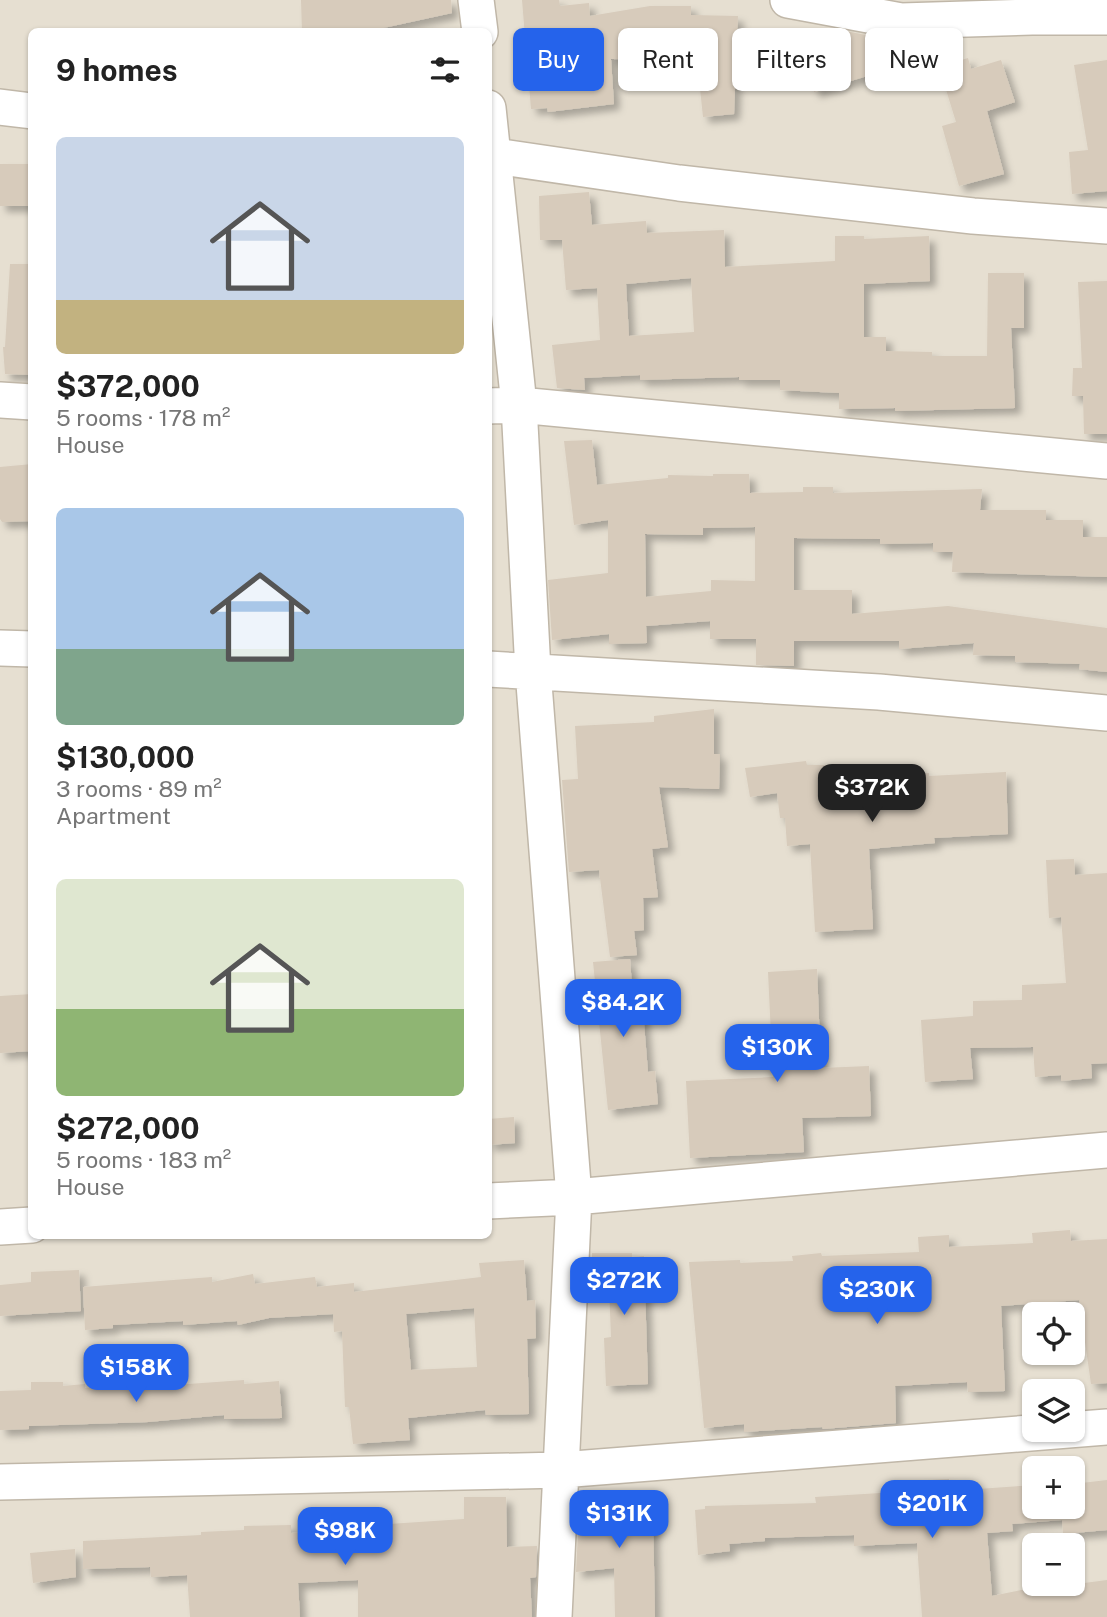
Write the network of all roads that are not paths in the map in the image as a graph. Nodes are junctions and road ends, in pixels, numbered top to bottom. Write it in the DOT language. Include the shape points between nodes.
graph roads {
  1 [pos="476,0"];
  2 [pos="788,0"];
  3 [pos="1107,17"];
  4 [pos="480,28"];
  5 [pos="0,107"];
  6 [pos="28,110"];
  7 [pos="492,155"];
  8 [pos="492,176"];
  9 [pos="1107,226"];
  10 [pos="0,400"];
  11 [pos="28,402"];
  12 [pos="503,405"];
  13 [pos="1107,461"];
  14 [pos="0,648"];
  15 [pos="28,649"];
  16 [pos="492,669"];
  17 [pos="533,671"];
  18 [pos="1107,713"];
  19 [pos="1107,1150"];
  20 [pos="573,1197"];
  21 [pos="492,1201"];
  22 [pos="28,1225"];
  23 [pos="0,1227"];
  24 [pos="1107,1427"];
  25 [pos="561,1470"];
  26 [pos="0,1482"];
  27 [pos="554,1617"];
  1 -- 4 [label="street"];
  2 -- 3 [label="street" via="901,21"];
  5 -- 6 [label="street"];
  7 -- 9 [label="street" via="679,183"];
  8 -- 12 [label="street"];
  10 -- 11 [label="street"];
  12 -- 13 [label="street"];
  12 -- 17 [label="street"];
  14 -- 15 [label="street"];
  16 -- 17 [label="street"];
  17 -- 18 [label="street" via="879,692"];
  17 -- 20 [label="street"];
  19 -- 20 [label="street"];
  20 -- 21 [label="street"];
  20 -- 25 [label="street"];
  22 -- 23 [label="street"];
  24 -- 25 [label="street"];
  25 -- 26 [label="street"];
  25 -- 27 [label="street"];
}
